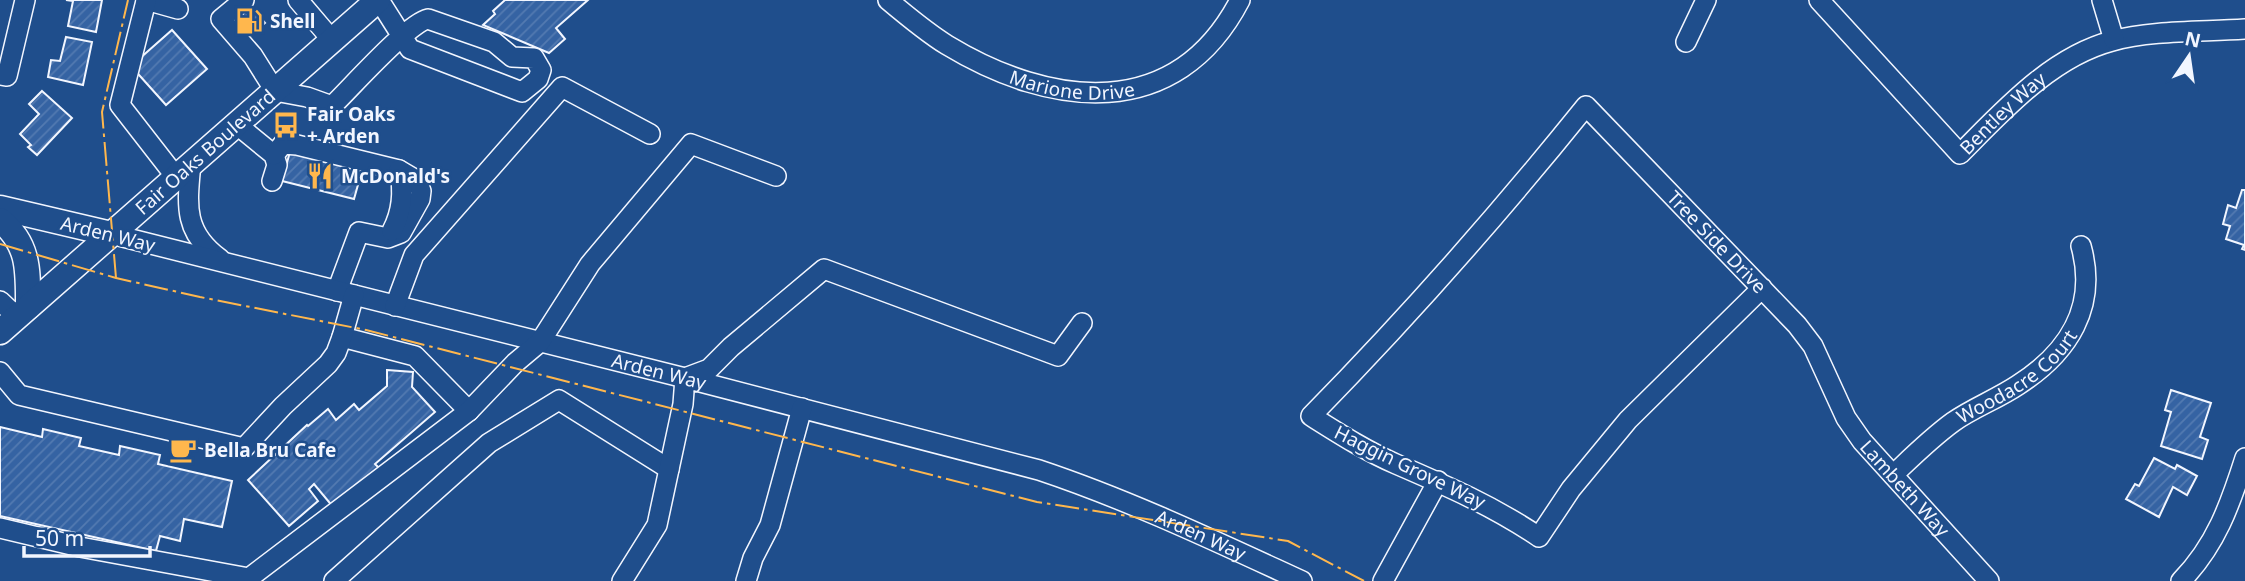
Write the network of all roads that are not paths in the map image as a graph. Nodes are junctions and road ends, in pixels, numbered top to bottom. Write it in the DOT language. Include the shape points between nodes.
graph roads {
  1 [pos="25,0"];
  2 [pos="146,0"];
  3 [pos="243,0"];
  4 [pos="298,0"];
  5 [pos="379,0"];
  6 [pos="888,0"];
  7 [pos="1240,0"];
  8 [pos="1706,0"];
  9 [pos="1819,0"];
  10 [pos="2102,0"];
  11 [pos="178,9"];
  12 [pos="2245,29"];
  13 [pos="402,36"];
  14 [pos="332,40"];
  15 [pos="2114,40"];
  16 [pos="1686,42"];
  17 [pos="0,75"];
  18 [pos="275,92"];
  19 [pos="1586,106"];
  20 [pos="236,124"];
  21 [pos="650,135"];
  22 [pos="279,150"];
  23 [pos="183,170"];
  24 [pos="776,176"];
  25 [pos="272,181"];
  26 [pos="0,208"];
  27 [pos="0,219"];
  28 [pos="111,234"];
  29 [pos="2081,246"];
  30 [pos="226,264"];
  31 [pos="1762,288"];
  32 [pos="345,293"];
  33 [pos="395,306"];
  34 [pos="11,314"];
  35 [pos="1082,323"];
  36 [pos="342,337"];
  37 [pos="540,342"];
  38 [pos="0,372"];
  39 [pos="685,378"];
  40 [pos="1832,387"];
  41 [pos="7,393"];
  42 [pos="802,408"];
  43 [pos="469,411"];
  44 [pos="2245,458"];
  45 [pos="669,469"];
  46 [pos="1892,475"];
  47 [pos="1438,481"];
  48 [pos="0,528"];
  49 [pos="1388,576"];
  50 [pos="1292,578"];
  51 [pos="334,581"];
  52 [pos="622,581"];
  53 [pos="746,581"];
  54 [pos="1989,581"];
  55 [pos="2181,581"];
  1 -- 17 [label="street" via="7,76"];
  2 -- 11 [label="street"];
  2 -- 23 [label="street" via="120,105"];
  3 -- 18 [label="street" via="221,19 253,56"];
  4 -- 14 [label="street"];
  5 -- 13 [label="street"];
  5 -- 14 [label="main road, Fair Oaks Boulevard"];
  6 -- 7 [label="street, Marione Drive" via="979,62 1049,87 1102,93 1142,87 1179,71 1210,46"];
  8 -- 16 [label="street"];
  9 -- 15 [label="street, Bentley Way" via="1960,154 2067,60"];
  10 -- 15 [label="street"];
  12 -- 15 [label="street, Bentley Way"];
  13 -- 13 [label="street" via="410,48 522,92 538,79 541,70 534,58 512,57 494,41 428,19 420,20"];
  13 -- 18 [label="street" via="332,106"];
  14 -- 18 [label="main road, Fair Oaks Boulevard"];
  18 -- 20 [label="main road, Fair Oaks Boulevard"];
  19 -- 31 [label="street, Tree Side Drive"];
  19 -- 47 [label="street, Haggin Grove Way" via="1472,245 1311,416 1343,437"];
  20 -- 22 [label="street"];
  20 -- 23 [label="main road, Fair Oaks Boulevard"];
  21 -- 33 [label="street" via="562,87 414,255"];
  22 -- 25 [label="street"];
  22 -- 32 [label="street" via="297,145 399,170 416,180 420,199 401,233 388,238 359,232"];
  23 -- 28 [label="main road, Fair Oaks Boulevard"];
  23 -- 30 [label="street" via="196,235"];
  24 -- 37 [label="street" via="691,144 590,264"];
  26 -- 28 [label="main road, Arden Way"];
  27 -- 34 [label="main road" via="21,245 28,263"];
  28 -- 30 [label="street, Arden Way"];
  28 -- 34 [label="main road, Fair Oaks Boulevard"];
  29 -- 46 [label="street, Woodacre Court" via="2086,283 2083,307 2049,361 1952,422"];
  30 -- 32 [label="street, Arden Way"];
  31 -- 40 [label="street, Tree Side Drive" via="1812,346"];
  31 -- 47 [label="street, Haggin Grove Way" via="1628,420 1571,489 1539,537"];
  32 -- 33 [label="street, Arden Way"];
  32 -- 36 [label="street"];
  33 -- 37 [label="street, Arden Way"];
  35 -- 39 [label="street" via="1058,356 824,269 709,369"];
  36 -- 41 [label="street" via="328,364 244,448"];
  36 -- 43 [label="street" via="415,356"];
  37 -- 39 [label="street, Arden Way"];
  37 -- 43 [label="street"];
  38 -- 41 [label="street"];
  39 -- 42 [label="street, Arden Way"];
  39 -- 45 [label="street"];
  40 -- 46 [label="street, Lambeth Way" via="1846,418"];
  42 -- 50 [label="street, Arden Way" via="1093,488"];
  42 -- 53 [label="street" via="770,525"];
  43 -- 48 [label="street" via="249,578"];
  44 -- 55 [label="street" via="2219,531"];
  45 -- 51 [label="street" via="559,400 489,443"];
  45 -- 52 [label="street" via="657,525"];
  46 -- 54 [label="street, Lambeth Way"];
  47 -- 49 [label="street"];
}
